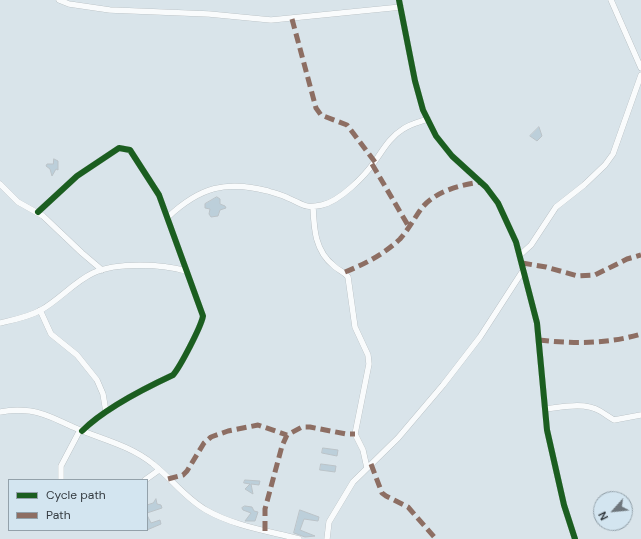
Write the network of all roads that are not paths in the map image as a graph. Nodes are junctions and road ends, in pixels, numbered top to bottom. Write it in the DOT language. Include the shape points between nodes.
graph roads {
  1 [pos="60,0"];
  2 [pos="399,0"];
  3 [pos="611,0"];
  4 [pos="401,8"];
  5 [pos="641,68"];
  6 [pos="641,75"];
  7 [pos="428,118"];
  8 [pos="0,184"];
  9 [pos="313,207"];
  10 [pos="38,212"];
  11 [pos="168,216"];
  12 [pos="520,255"];
  13 [pos="524,269"];
  14 [pos="102,270"];
  15 [pos="186,271"];
  16 [pos="40,310"];
  17 [pos="0,323"];
  18 [pos="546,409"];
  19 [pos="0,412"];
  20 [pos="106,412"];
  21 [pos="641,415"];
  22 [pos="81,430"];
  23 [pos="367,468"];
  24 [pos="159,470"];
  25 [pos="61,479"];
  26 [pos="146,479"];
  27 [pos="289,538"];
  28 [pos="299,539"];
  29 [pos="327,539"];
  30 [pos="576,539"];
  1 -- 4 [label="street" via="69,4 110,10 209,14 271,20"];
  2 -- 4 [label="street"];
  3 -- 5 [label="street"];
  4 -- 7 [label="street" via="415,81"];
  6 -- 12 [label="street" via="613,154 584,185 556,207"];
  7 -- 9 [label="street" via="402,130 358,181 337,198"];
  7 -- 12 [label="street" via="436,136 452,156 486,187 498,203"];
  8 -- 10 [label="street" via="18,202"];
  9 -- 11 [label="street" via="301,206 288,197 252,187 231,185 209,190 190,199"];
  9 -- 23 [label="street" via="316,242 327,260 348,277 355,327 368,356 368,372 355,434"];
  10 -- 11 [label="street" via="77,176 114,150 125,148 130,150 159,195"];
  10 -- 14 [label="street"];
  11 -- 15 [label="street"];
  12 -- 13 [label="street"];
  13 -- 18 [label="street" via="537,323"];
  13 -- 23 [label="street" via="464,359 398,438"];
  14 -- 15 [label="street" via="158,265"];
  14 -- 16 [label="street" via="93,273"];
  15 -- 20 [label="street" via="203,316 180,368 173,375"];
  16 -- 17 [label="street"];
  16 -- 20 [label="street" via="51,334 77,355 97,380"];
  18 -- 21 [label="street" via="591,408 614,420"];
  18 -- 30 [label="street" via="547,430 554,463"];
  19 -- 22 [label="street" via="30,411 51,416"];
  20 -- 22 [label="street"];
  22 -- 24 [label="street" via="121,446"];
  22 -- 25 [label="street" via="61,466"];
  23 -- 29 [label="street" via="353,482 329,522"];
  24 -- 26 [label="street"];
  24 -- 27 [label="street" via="190,500 207,511 224,519"];
  27 -- 28 [label="street"];
}
